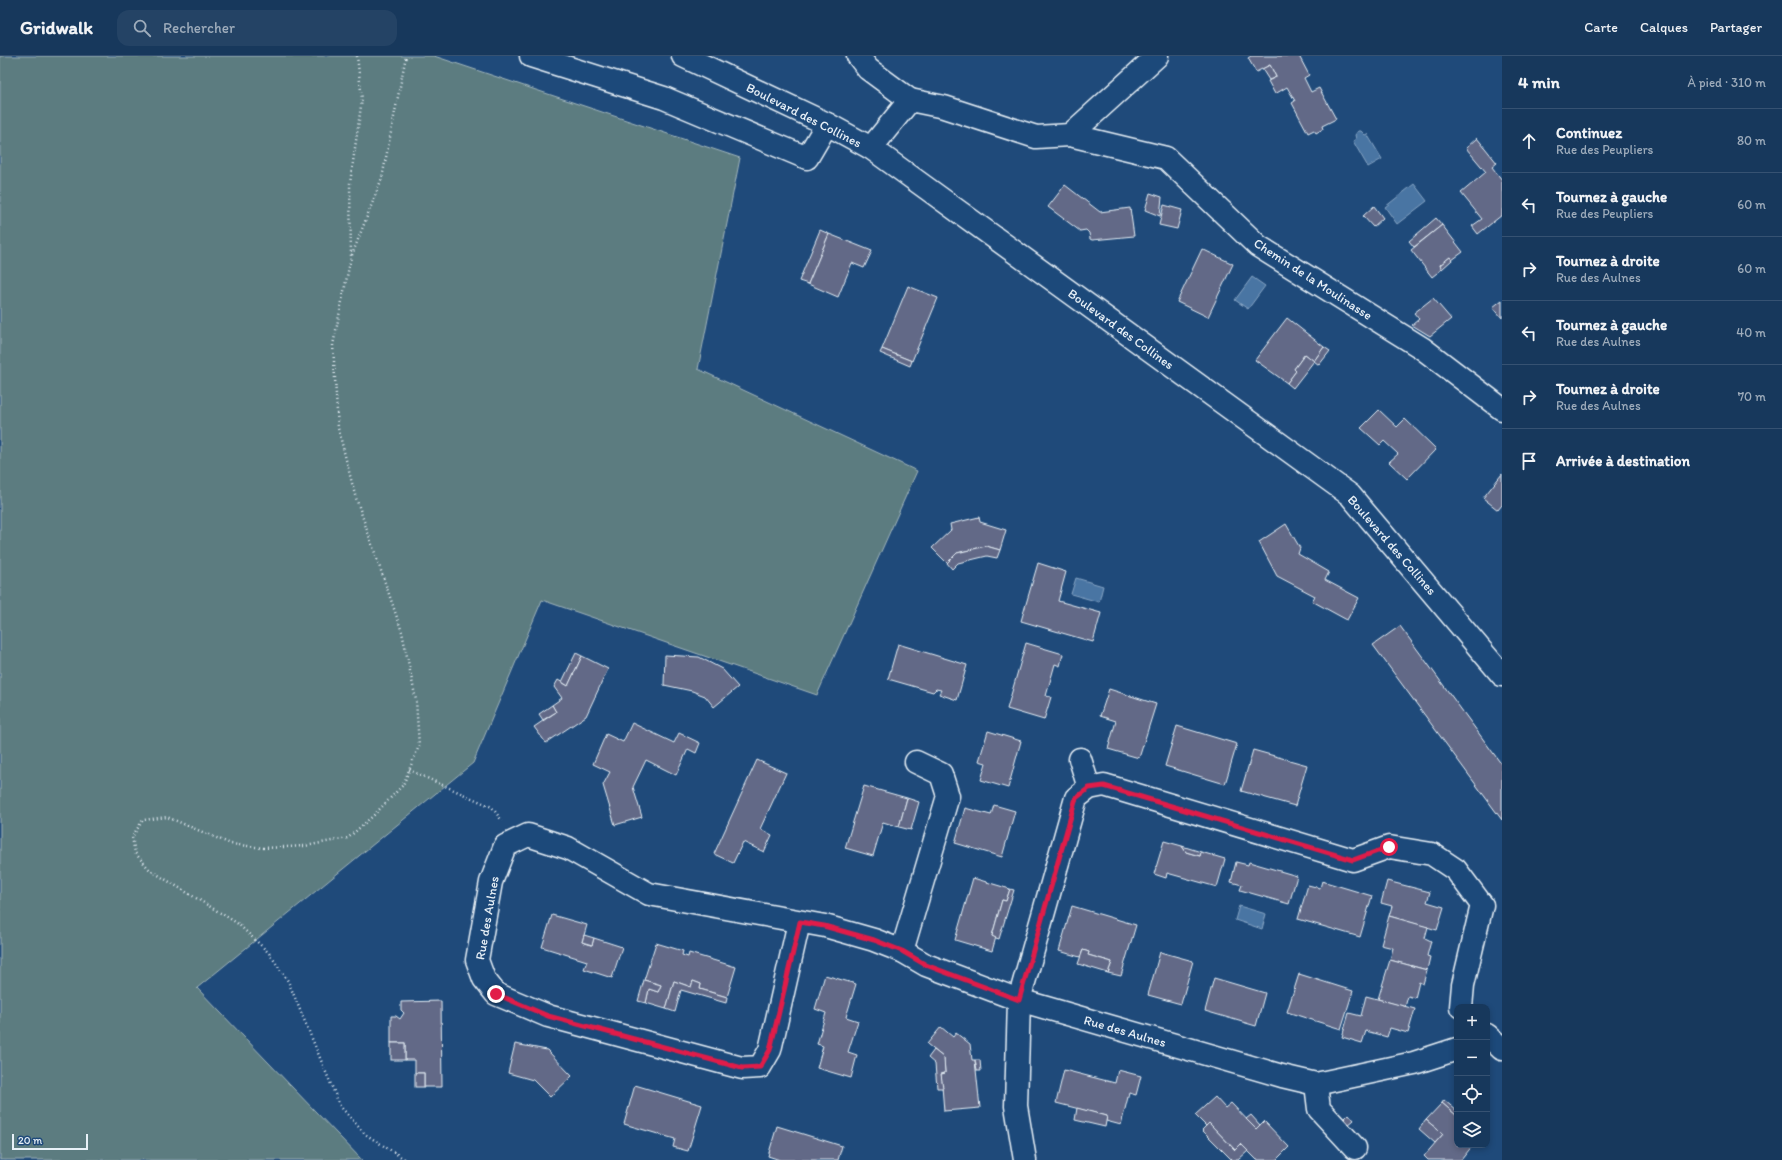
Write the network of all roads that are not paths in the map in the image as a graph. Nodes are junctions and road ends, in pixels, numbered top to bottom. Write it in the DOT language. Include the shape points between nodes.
graph roads {
  1 [pos="531,56"];
  2 [pos="683,56"];
  3 [pos="858,56"];
  4 [pos="1157,56"];
  5 [pos="910,100"];
  6 [pos="827,124"];
  7 [pos="1070,135"];
  8 [pos="871,148"];
  9 [pos="1502,409"];
  10 [pos="1502,675"];
  11 [pos="1080,759"];
  12 [pos="916,762"];
  13 [pos="1089,788"];
  14 [pos="800,922"];
  15 [pos="902,951"];
  16 [pos="1019,1000"];
  17 [pos="1461,1004"];
  18 [pos="1454,1050"];
  19 [pos="1316,1084"];
  20 [pos="1355,1148"];
  21 [pos="1025,1160"];
  1 -- 6 [label="street" via="664,98 807,158"];
  2 -- 6 [label="street, Boulevard des Collines"];
  3 -- 5 [label="street" via="868,69"];
  4 -- 7 [label="street"];
  5 -- 7 [label="street, Chemin de la Moulinasse" via="944,106 1036,136"];
  5 -- 8 [label="street"];
  6 -- 8 [label="street, Boulevard des Collines"];
  7 -- 9 [label="street, Chemin de la Moulinasse" via="1166,158 1258,246 1422,348"];
  8 -- 10 [label="street, Boulevard des Collines" via="1350,495"];
  11 -- 13 [label="street"];
  12 -- 15 [label="street" via="941,774 948,796"];
  13 -- 16 [label="street" via="1076,798"];
  13 -- 17 [label="street" via="1104,786 1353,860 1389,847 1432,854 1456,870 1482,905 1463,984"];
  14 -- 14 [label="street, Rue des Aulnes" via="649,894 568,848 528,835 505,846 491,882 477,960 484,979 496,994 548,1016 742,1068 760,1067 770,1050"];
  14 -- 15 [label="street, Rue des Aulnes" via="832,928"];
  15 -- 16 [label="street, Rue des Aulnes" via="926,965"];
  16 -- 19 [label="street, Rue des Aulnes"];
  16 -- 21 [label="street" via="1016,1106"];
  18 -- 19 [label="street, Rue des Aulnes" via="1414,1063"];
  19 -- 20 [label="street" via="1319,1109"];
}
